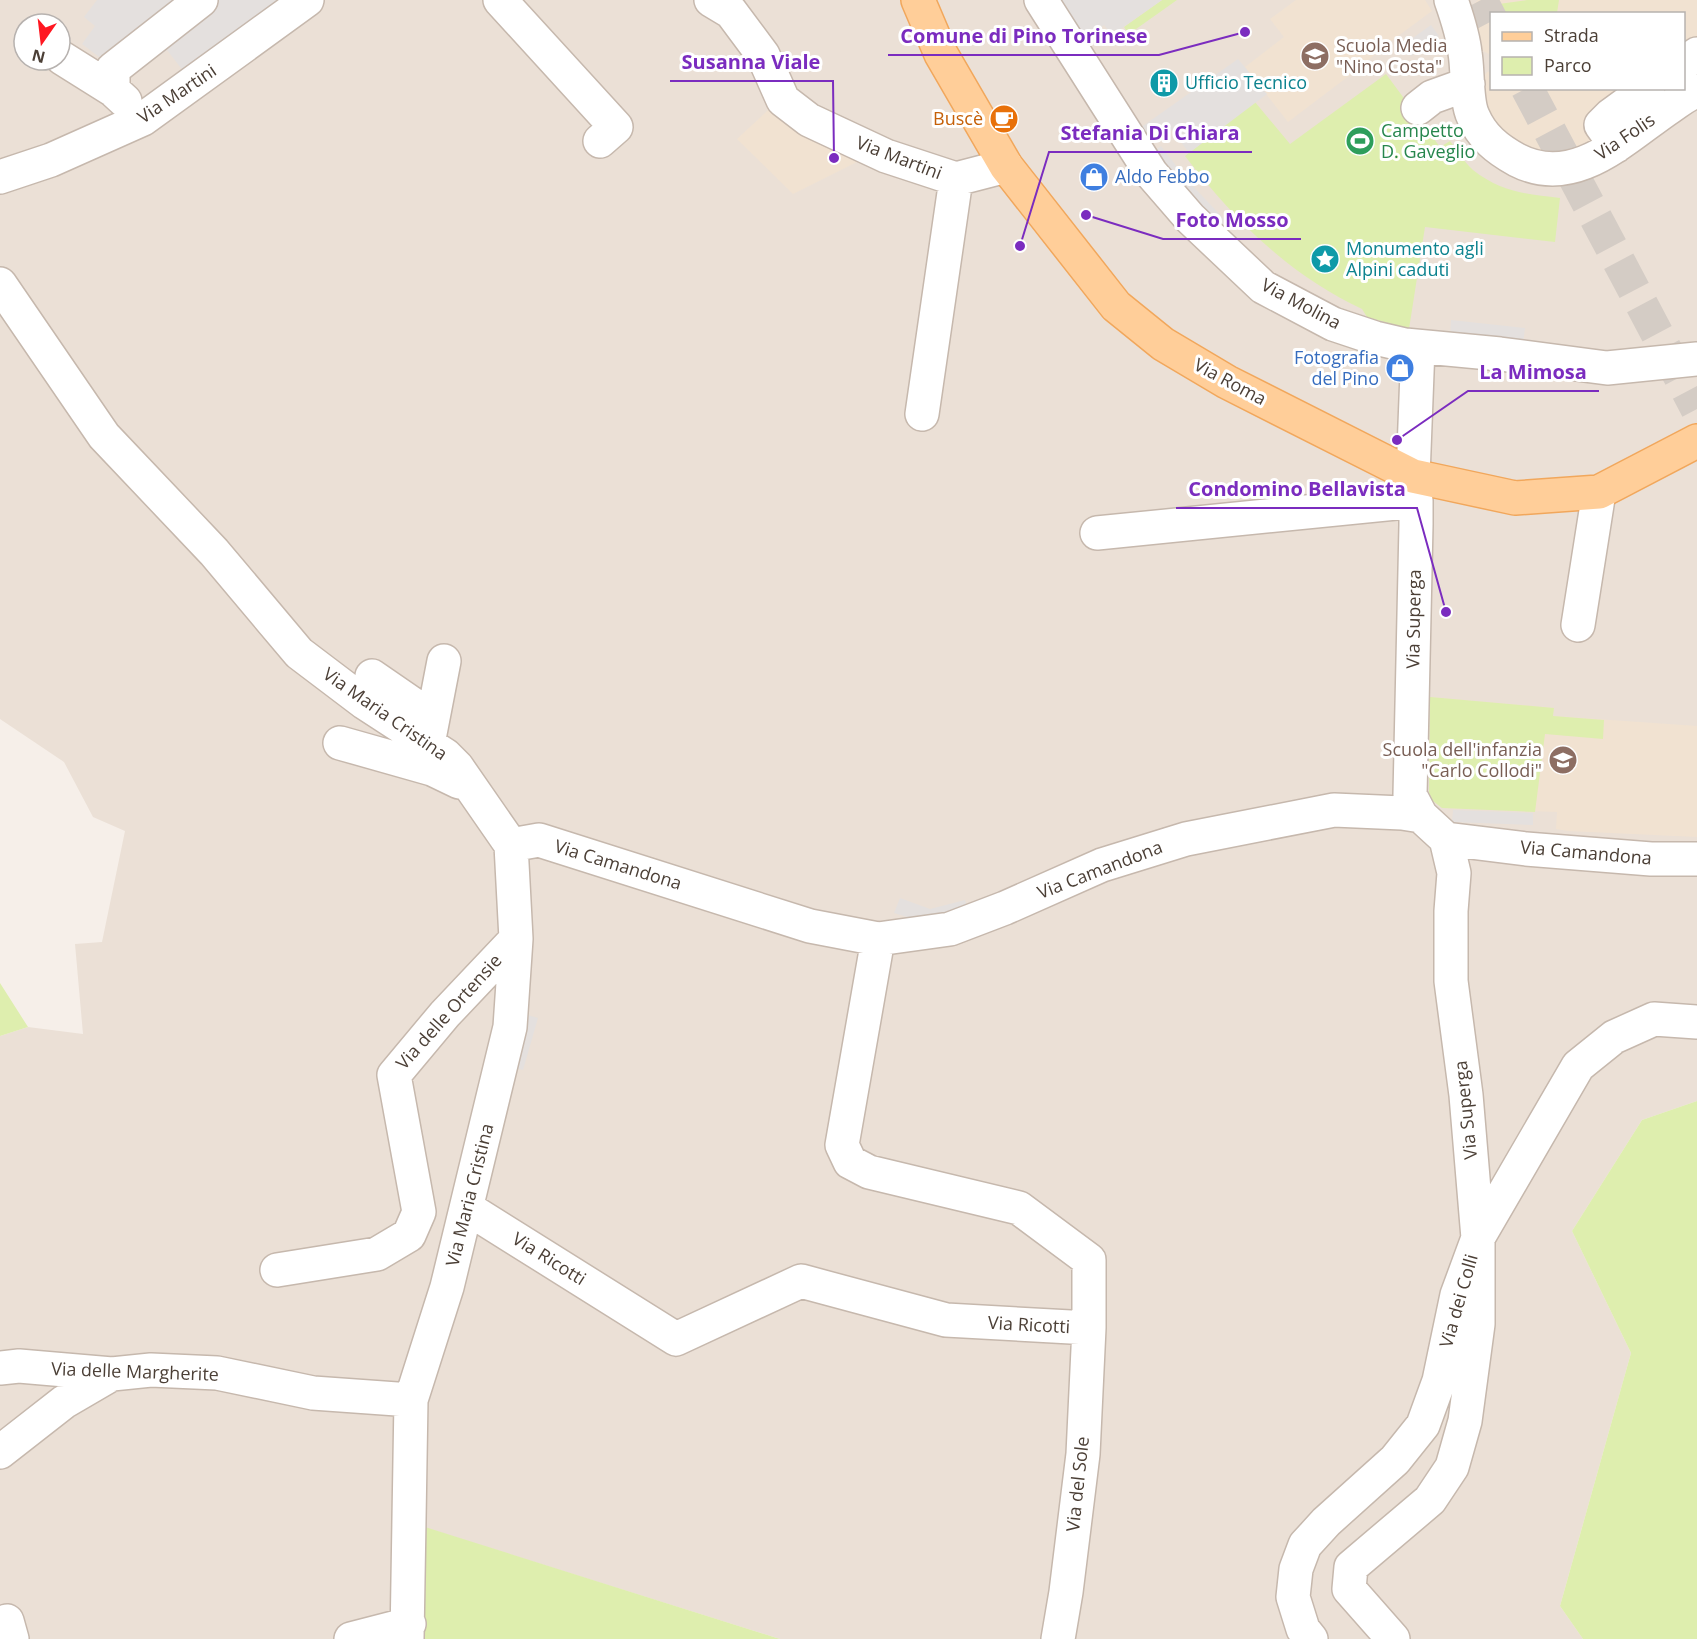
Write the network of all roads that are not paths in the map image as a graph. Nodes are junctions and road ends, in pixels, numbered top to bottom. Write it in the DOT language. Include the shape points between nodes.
graph roads {
  1 [pos="201,0"];
  2 [pos="500,0"];
  3 [pos="711,0"];
  4 [pos="918,0"];
  5 [pos="1041,0"];
  6 [pos="1451,0"];
  7 [pos="300,2"];
  8 [pos="72,64"];
  9 [pos="1468,84"];
  10 [pos="113,90"];
  11 [pos="1645,90"];
  12 [pos="1697,91"];
  13 [pos="1418,108"];
  14 [pos="144,118"];
  15 [pos="600,141"];
  16 [pos="1616,146"];
  17 [pos="1006,166"];
  18 [pos="0,177"];
  19 [pos="956,179"];
  20 [pos="0,284"];
  21 [pos="1418,347"];
  22 [pos="1697,359"];
  23 [pos="922,414"];
  24 [pos="1697,441"];
  25 [pos="1414,489"];
  26 [pos="1599,492"];
  27 [pos="1097,533"];
  28 [pos="1578,626"];
  29 [pos="444,661"];
  30 [pos="372,676"];
  31 [pos="462,689"];
  32 [pos="435,739"];
  33 [pos="339,743"];
  34 [pos="472,788"];
  35 [pos="1421,816"];
  36 [pos="1446,839"];
  37 [pos="511,845"];
  38 [pos="1697,859"];
  39 [pos="516,939"];
  40 [pos="878,939"];
  41 [pos="1697,1022"];
  42 [pos="467,1208"];
  43 [pos="1478,1238"];
  44 [pos="277,1270"];
  45 [pos="1089,1328"];
  46 [pos="0,1368"];
  47 [pos="112,1374"];
  48 [pos="411,1400"];
  49 [pos="0,1452"];
  50 [pos="0,1627"];
  51 [pos="408,1632"];
  52 [pos="12,1639"];
  53 [pos="351,1639"];
  54 [pos="1058,1639"];
  55 [pos="1311,1639"];
  56 [pos="1393,1639"];
  1 -- 10 [label="street" via="113,69"];
  2 -- 15 [label="street" via="616,128"];
  3 -- 19 [label="street, Via Martini" via="731,12 763,55 783,100 809,120 886,156"];
  4 -- 17 [label="main road, Via Roma" via="941,54"];
  5 -- 21 [label="street, Via Molina" via="1151,173 1190,219 1263,287 1333,324"];
  6 -- 9 [label="street, Via Folis" via="1465,51"];
  7 -- 14 [label="street, Via Martini"];
  8 -- 10 [label="street"];
  9 -- 13 [label="street" via="1432,97"];
  9 -- 16 [label="street, Via Folis" via="1471,114 1484,136 1500,151 1527,165 1558,170 1586,163"];
  10 -- 14 [label="street"];
  11 -- 16 [label="street" via="1601,125"];
  12 -- 16 [label="street, Via Folis"];
  14 -- 18 [label="street, Via Martini" via="51,160"];
  17 -- 19 [label="street, Via Martini"];
  17 -- 25 [label="main road, Via Roma" via="1116,306 1163,344"];
  19 -- 23 [label="street"];
  20 -- 32 [label="street, Via Maria Cristina" via="104,436 214,552 299,652 365,704"];
  21 -- 22 [label="street, Via Molina" via="1607,368"];
  21 -- 25 [label="street, Via Superga"];
  24 -- 26 [label="main road, Via Roma"];
  25 -- 26 [label="main road, Via Roma" via="1515,498"];
  25 -- 27 [label="street"];
  25 -- 35 [label="street, Via Superga" via="1410,795"];
  26 -- 28 [label="street"];
  29 -- 32 [label="street"];
  30 -- 32 [label="street"];
  31 -- 32 [label="street"];
  32 -- 34 [label="street, Via Maria Cristina"];
  33 -- 34 [label="street" via="432,769"];
  34 -- 37 [label="street, Via Maria Cristina"];
  35 -- 36 [label="street"];
  35 -- 40 [label="street, Via Camandona" via="1334,810 1186,839 1102,865 950,929"];
  36 -- 38 [label="street, Via Camandona" via="1651,859"];
  36 -- 43 [label="street, Via Superga" via="1454,873 1451,981 1466,1095"];
  37 -- 39 [label="street, Via Maria Cristina"];
  37 -- 40 [label="street, Via Camandona" via="539,840 810,926"];
  39 -- 42 [label="street, Via Maria Cristina" via="510,1028"];
  39 -- 44 [label="street, Via delle Ortensie" via="394,1075 418,1212 409,1235 377,1254"];
  40 -- 45 [label="street, Via Ricotti" via="842,1145 850,1162 869,1172 1019,1208 1089,1260"];
  41 -- 43 [label="street, Via dei Colli" via="1654,1019 1614,1038 1578,1066"];
  42 -- 45 [label="street, Via Ricotti" via="676,1339 801,1281 946,1320"];
  42 -- 48 [label="street, Via Maria Cristina"];
  43 -- 55 [label="street, Via dei Colli" via="1457,1295 1439,1381 1423,1425 1395,1460 1305,1545 1296,1569 1293,1597"];
  43 -- 56 [label="street, Via Superga" via="1478,1324 1465,1421 1452,1467 1430,1500 1351,1567 1349,1589"];
  45 -- 54 [label="street, Via del Sole" via="1083,1454"];
  46 -- 47 [label="street, Via delle Margherite" via="19,1366"];
  47 -- 48 [label="street, Via delle Margherite" via="151,1370 216,1374 312,1393"];
  47 -- 49 [label="street" via="64,1402"];
  48 -- 51 [label="street, Via Maria Cristina"];
  50 -- 52 [label="street" via="7,1621"];
  51 -- 53 [label="street, Via Maria Cristina"];
}
